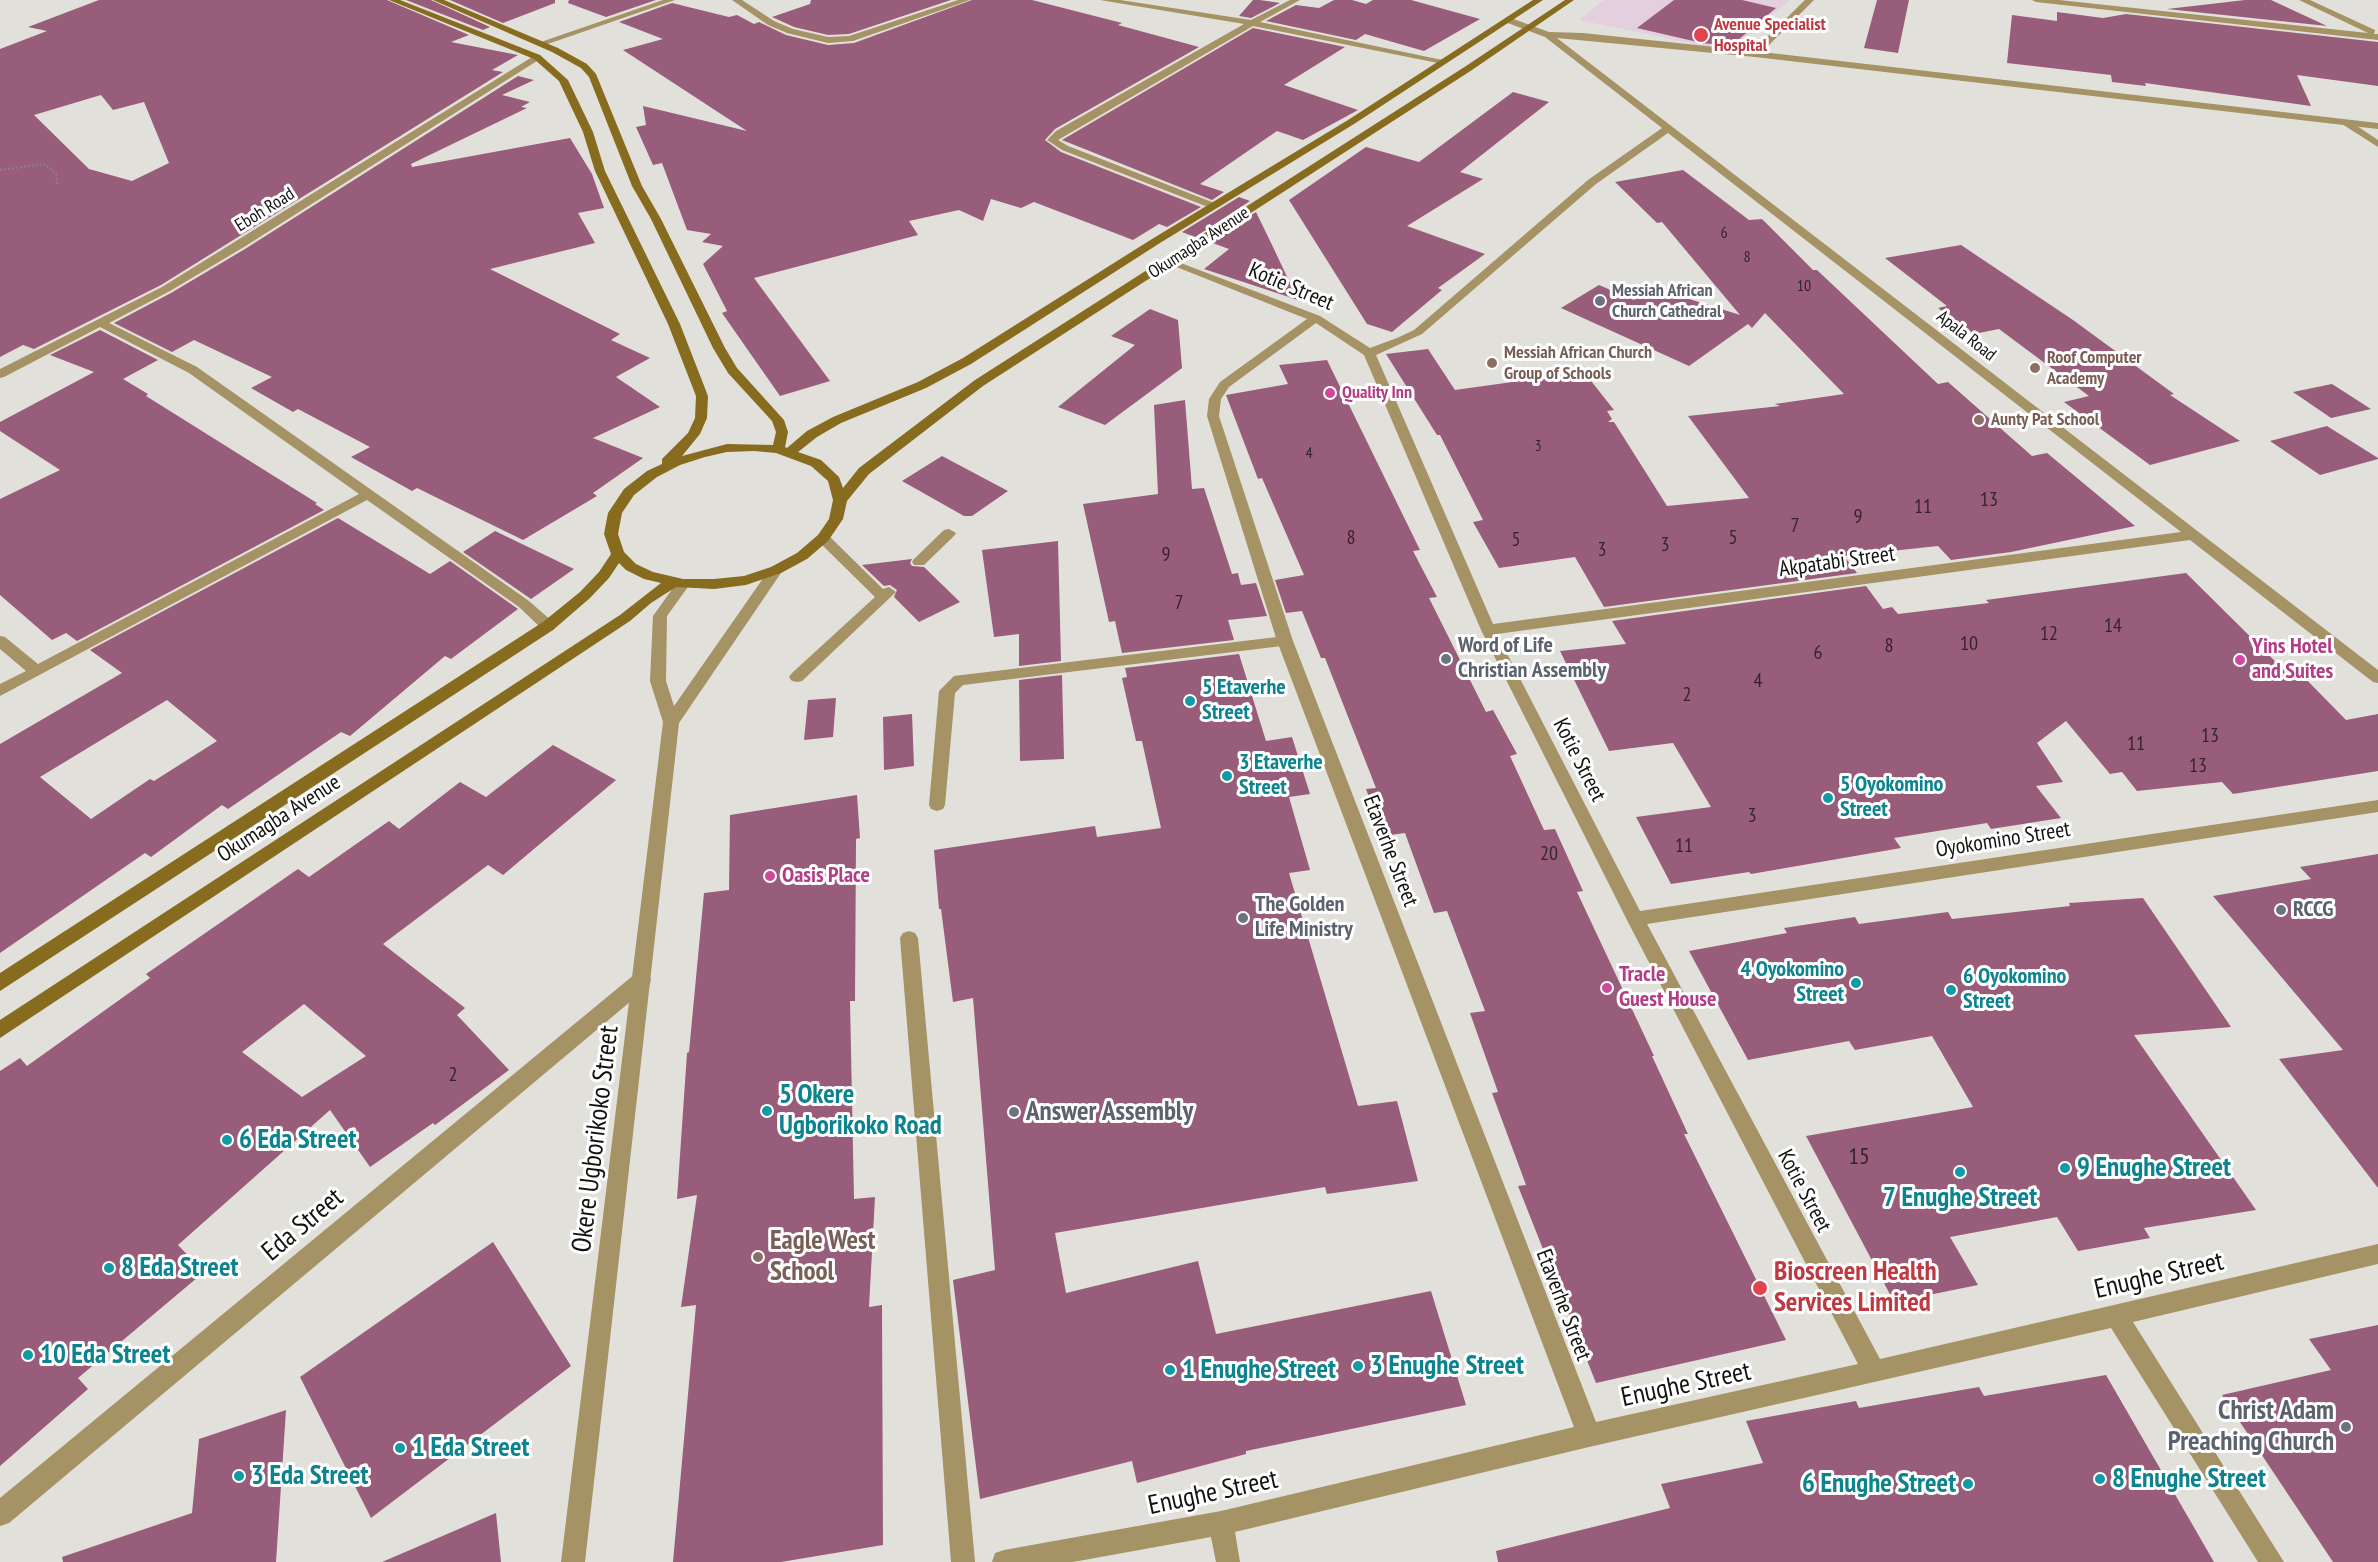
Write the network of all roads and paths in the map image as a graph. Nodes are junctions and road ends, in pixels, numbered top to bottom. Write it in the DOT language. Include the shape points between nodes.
graph roads {
  1 [pos="393,0"];
  2 [pos="437,0"];
  3 [pos="671,0"];
  4 [pos="736,0"];
  5 [pos="966,0"];
  6 [pos="1104,0"];
  7 [pos="1296,0"];
  8 [pos="1539,0"];
  9 [pos="1570,0"];
  10 [pos="1810,0"];
  11 [pos="2037,0"];
  12 [pos="2303,0"];
  13 [pos="1508,21"];
  14 [pos="1253,23"];
  15 [pos="1529,29"];
  16 [pos="1548,35"];
  17 [pos="2378,36"];
  18 [pos="539,44"];
  19 [pos="1755,54"];
  20 [pos="537,57"];
  21 [pos="1443,61"];
  22 [pos="2345,122"];
  23 [pos="2378,126"];
  24 [pos="1669,128"];
  25 [pos="2378,144"];
  26 [pos="0,170"];
  27 [pos="57,183"];
  28 [pos="1213,206"];
  29 [pos="1169,262"];
  30 [pos="1316,318"];
  31 [pos="100,324"];
  32 [pos="1370,353"];
  33 [pos="0,374"];
  34 [pos="784,451"];
  35 [pos="652,474"];
  36 [pos="368,494"];
  37 [pos="840,500"];
  38 [pos="949,533"];
  39 [pos="2192,535"];
  40 [pos="823,538"];
  41 [pos="618,554"];
  42 [pos="919,562"];
  43 [pos="776,570"];
  44 [pos="677,584"];
  45 [pos="548,626"];
  46 [pos="1488,630"];
  47 [pos="0,640"];
  48 [pos="1285,641"];
  49 [pos="36,671"];
  50 [pos="797,677"];
  51 [pos="2378,678"];
  52 [pos="0,691"];
  53 [pos="671,722"];
  54 [pos="937,805"];
  55 [pos="2378,806"];
  56 [pos="1635,919"];
  57 [pos="909,938"];
  58 [pos="642,980"];
  59 [pos="0,983"];
  60 [pos="0,1030"];
  61 [pos="2378,1254"];
  62 [pos="2116,1316"];
  63 [pos="1874,1372"];
  64 [pos="1589,1435"];
  65 [pos="0,1514"];
  66 [pos="1221,1523"];
  67 [pos="573,1562"];
  68 [pos="963,1562"];
  69 [pos="1004,1562"];
  70 [pos="1228,1562"];
  71 [pos="2272,1562"];
  1 -- 20 [label="main road"];
  2 -- 18 [label="main road"];
  3 -- 18 [label="street"];
  4 -- 5 [label="street" via="781,27 828,40 850,39"];
  6 -- 14 [label="street"];
  7 -- 14 [label="street"];
  8 -- 13 [label="main road, Okumagba Avenue"];
  9 -- 15 [label="main road, Okumagba Avenue"];
  10 -- 19 [label="street"];
  11 -- 17 [label="street"];
  12 -- 17 [label="street"];
  13 -- 15 [label="street, Apala Road"];
  13 -- 21 [label="main road, Okumagba Avenue"];
  14 -- 21 [label="street"];
  14 -- 28 [label="street" via="1052,140"];
  15 -- 16 [label="street, Apala Road"];
  15 -- 29 [label="main road, Okumagba Avenue"];
  16 -- 19 [label="street"];
  16 -- 24 [label="street, Apala Road"];
  18 -- 34 [label="main road" via="572,59 593,76 637,186 719,348 732,370 778,420"];
  19 -- 22 [label="street"];
  20 -- 31 [label="street, Eboh Road" via="240,245"];
  20 -- 35 [label="main road" via="556,72 568,90 588,132 600,171 674,324 702,396 701,418 694,434"];
  21 -- 28 [label="main road, Okumagba Avenue"];
  22 -- 23 [label="street"];
  22 -- 25 [label="street"];
  24 -- 32 [label="street" via="1592,182 1418,332"];
  24 -- 39 [label="street, Apala Road"];
  26 -- 27 [label="path" via="45,164 56,174"];
  28 -- 34 [label="main road, Okumagba Avenue" via="967,361 922,385 837,420"];
  29 -- 30 [label="street, Kotie Street"];
  29 -- 37 [label="main road, Okumagba Avenue" via="971,390 864,471"];
  30 -- 32 [label="street, Kotie Street"];
  30 -- 48 [label="street, Etaverhe Street" via="1224,385 1215,399 1213,416"];
  31 -- 33 [label="street, Eboh Road"];
  31 -- 36 [label="street" via="193,370"];
  32 -- 46 [label="street, Kotie Street"];
  34 -- 35 [label="main road" via="727,448 684,459"];
  34 -- 37 [label="main road" via="816,463 834,480"];
  35 -- 41 [label="main road" via="629,492 615,513 611,534"];
  36 -- 45 [label="street" via="524,604"];
  36 -- 49 [label="street"];
  37 -- 40 [label="main road" via="836,519"];
  38 -- 42 [label="street"];
  39 -- 46 [label="street, Akpatabi Street"];
  39 -- 51 [label="street, Apala Road"];
  40 -- 43 [label="main road" via="802,556"];
  40 -- 50 [label="street" via="886,594"];
  41 -- 44 [label="main road" via="631,567"];
  41 -- 45 [label="main road, Okumagba Avenue" via="585,595"];
  43 -- 44 [label="main road" via="714,584"];
  43 -- 53 [label="street"];
  44 -- 53 [label="street" via="660,616 658,681"];
  44 -- 60 [label="main road, Okumagba Avenue" via="646,600 625,618"];
  45 -- 59 [label="main road, Okumagba Avenue"];
  46 -- 56 [label="street, Kotie Street"];
  47 -- 49 [label="street"];
  48 -- 54 [label="street" via="959,680 947,692"];
  48 -- 64 [label="street, Etaverhe Street"];
  49 -- 52 [label="street"];
  53 -- 58 [label="street, Okere Ugborikoko Street"];
  55 -- 56 [label="street, Oyokomino Street"];
  56 -- 63 [label="street, Kotie Street"];
  57 -- 68 [label="street"];
  58 -- 65 [label="street, Eda Street"];
  58 -- 67 [label="street, Okere Ugborikoko Street"];
  61 -- 62 [label="street, Enughe Street"];
  62 -- 63 [label="street, Enughe Street"];
  62 -- 71 [label="street"];
  63 -- 64 [label="street, Enughe Street"];
  64 -- 66 [label="street, Enughe Street"];
  66 -- 69 [label="street, Enughe Street"];
  66 -- 70 [label="street"];
}
